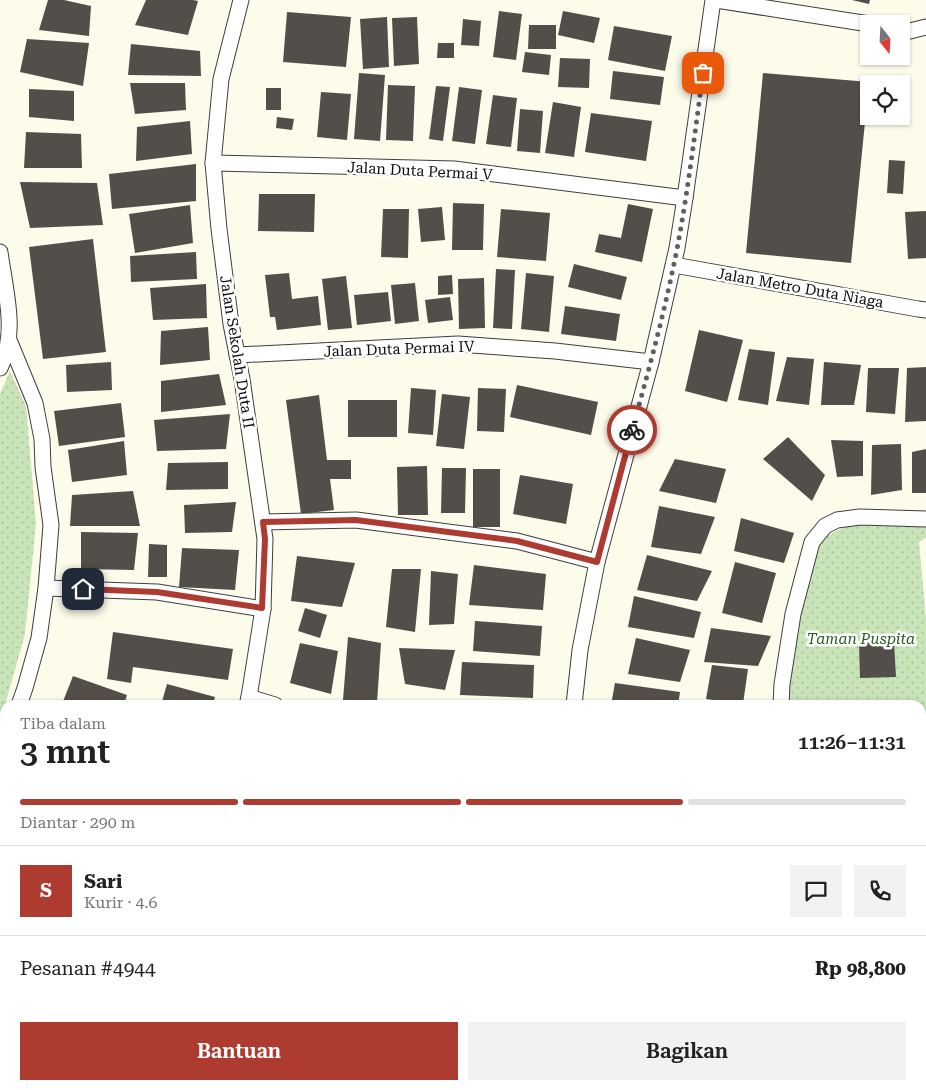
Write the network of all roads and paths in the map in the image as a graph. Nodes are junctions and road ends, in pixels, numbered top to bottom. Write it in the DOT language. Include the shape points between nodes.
graph roads {
  1 [pos="241,0"];
  2 [pos="715,0"];
  3 [pos="860,23"];
  4 [pos="926,27"];
  5 [pos="910,31"];
  6 [pos="213,163"];
  7 [pos="686,198"];
  8 [pos="0,252"];
  9 [pos="674,264"];
  10 [pos="926,310"];
  11 [pos="10,340"];
  12 [pos="237,355"];
  13 [pos="650,362"];
  14 [pos="0,368"];
  15 [pos="926,519"];
  16 [pos="263,522"];
  17 [pos="597,562"];
  18 [pos="46,588"];
  19 [pos="262,608"];
  20 [pos="21,700"];
  21 [pos="248,700"];
  22 [pos="575,700"];
  23 [pos="781,700"];
  1 -- 6 [label="street, Jalan Sekolah Duta II" via="220,79"];
  2 -- 3 [label="street"];
  2 -- 7 [label="street"];
  4 -- 5 [label="street"];
  6 -- 7 [label="street, Jalan Duta Permai V" via="454,169"];
  6 -- 12 [label="street, Jalan Sekolah Duta II" via="218,229"];
  7 -- 9 [label="street"];
  8 -- 11 [label="street"];
  9 -- 10 [label="street, Jalan Metro Duta Niaga"];
  9 -- 13 [label="street"];
  11 -- 14 [label="street"];
  11 -- 18 [label="street" via="35,403 42,439 42,467 51,525"];
  12 -- 13 [label="street, Jalan Duta Permai IV" via="458,344"];
  12 -- 16 [label="street, Jalan Sekolah Duta II"];
  13 -- 17 [label="street"];
  15 -- 23 [label="street" via="860,517 837,520 825,526 812,542 793,614"];
  16 -- 17 [label="street" via="356,520 517,541"];
  16 -- 19 [label="street, Jalan Sekolah Duta II"];
  17 -- 22 [label="street" via="580,650"];
  18 -- 19 [label="street" via="157,592"];
  18 -- 20 [label="street" via="39,638"];
  19 -- 21 [label="street, Jalan Sekolah Duta II"];
}
